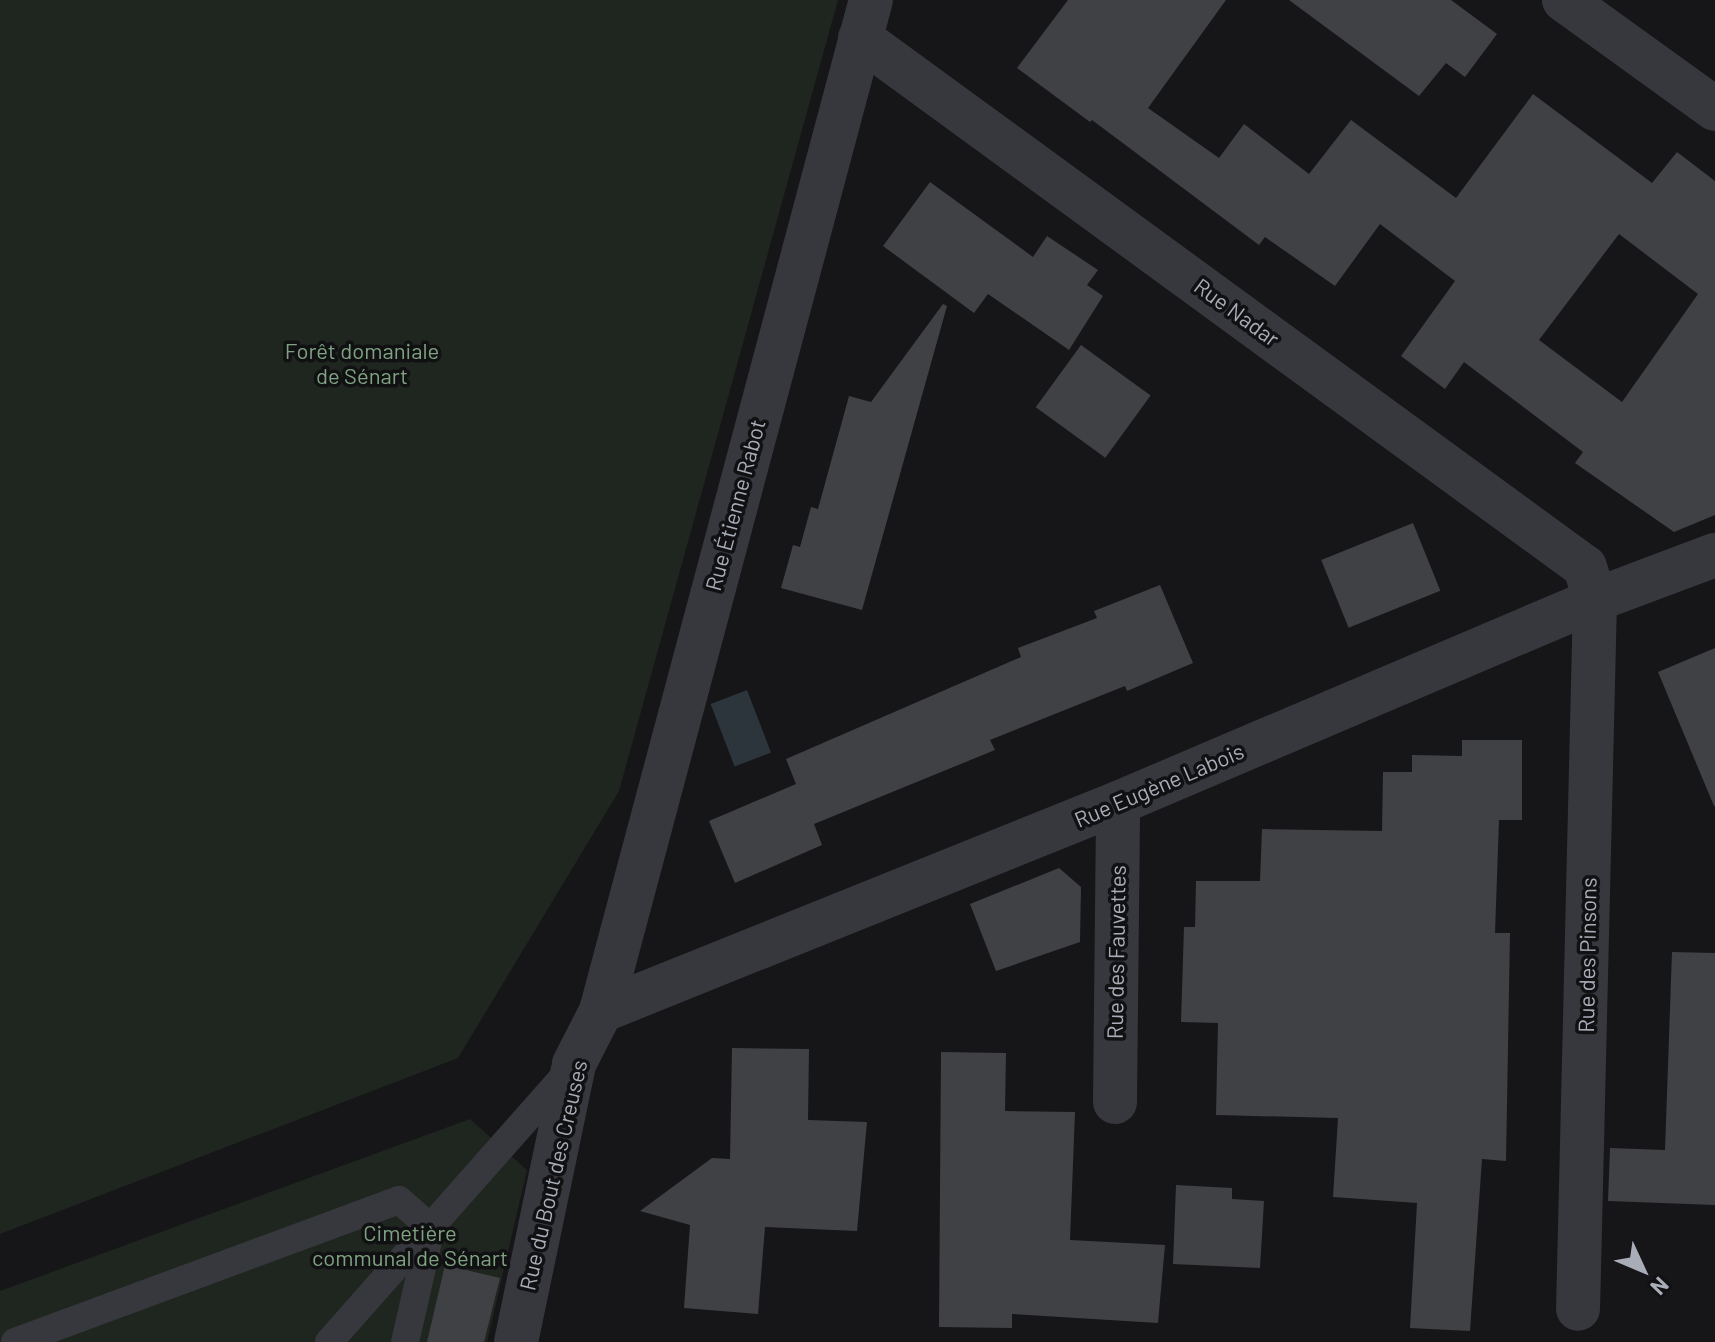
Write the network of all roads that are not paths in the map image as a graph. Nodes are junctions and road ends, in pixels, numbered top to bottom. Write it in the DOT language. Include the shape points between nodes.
graph roads {
  1 [pos="1564,0"];
  2 [pos="865,19"];
  3 [pos="1715,109"];
  4 [pos="1715,555"];
  5 [pos="1595,600"];
  6 [pos="1118,803"];
  7 [pos="601,1011"];
  8 [pos="574,1064"];
  9 [pos="1115,1102"];
  10 [pos="431,1228"];
  11 [pos="1578,1309"];
  12 [pos="15,1342"];
  13 [pos="329,1342"];
  14 [pos="405,1342"];
  15 [pos="516,1342"];
  1 -- 3 [label="street"];
  2 -- 5 [label="street, Rue Nadar" via="1585,567"];
  2 -- 7 [label="street, Rue Étienne Rabot"];
  4 -- 5 [label="street, Rue Eugène Labois"];
  5 -- 6 [label="street, Rue Eugène Labois"];
  5 -- 11 [label="street, Rue des Pinsons"];
  6 -- 7 [label="street, Rue Eugène Labois"];
  6 -- 9 [label="street, Rue des Fauvettes"];
  7 -- 8 [label="street, Rue du Bout des Creuses"];
  8 -- 10 [label="lane"];
  8 -- 15 [label="street, Rue du Bout des Creuses"];
  10 -- 12 [label="lane" via="399,1200"];
  10 -- 13 [label="lane"];
  10 -- 14 [label="lane"];
}
